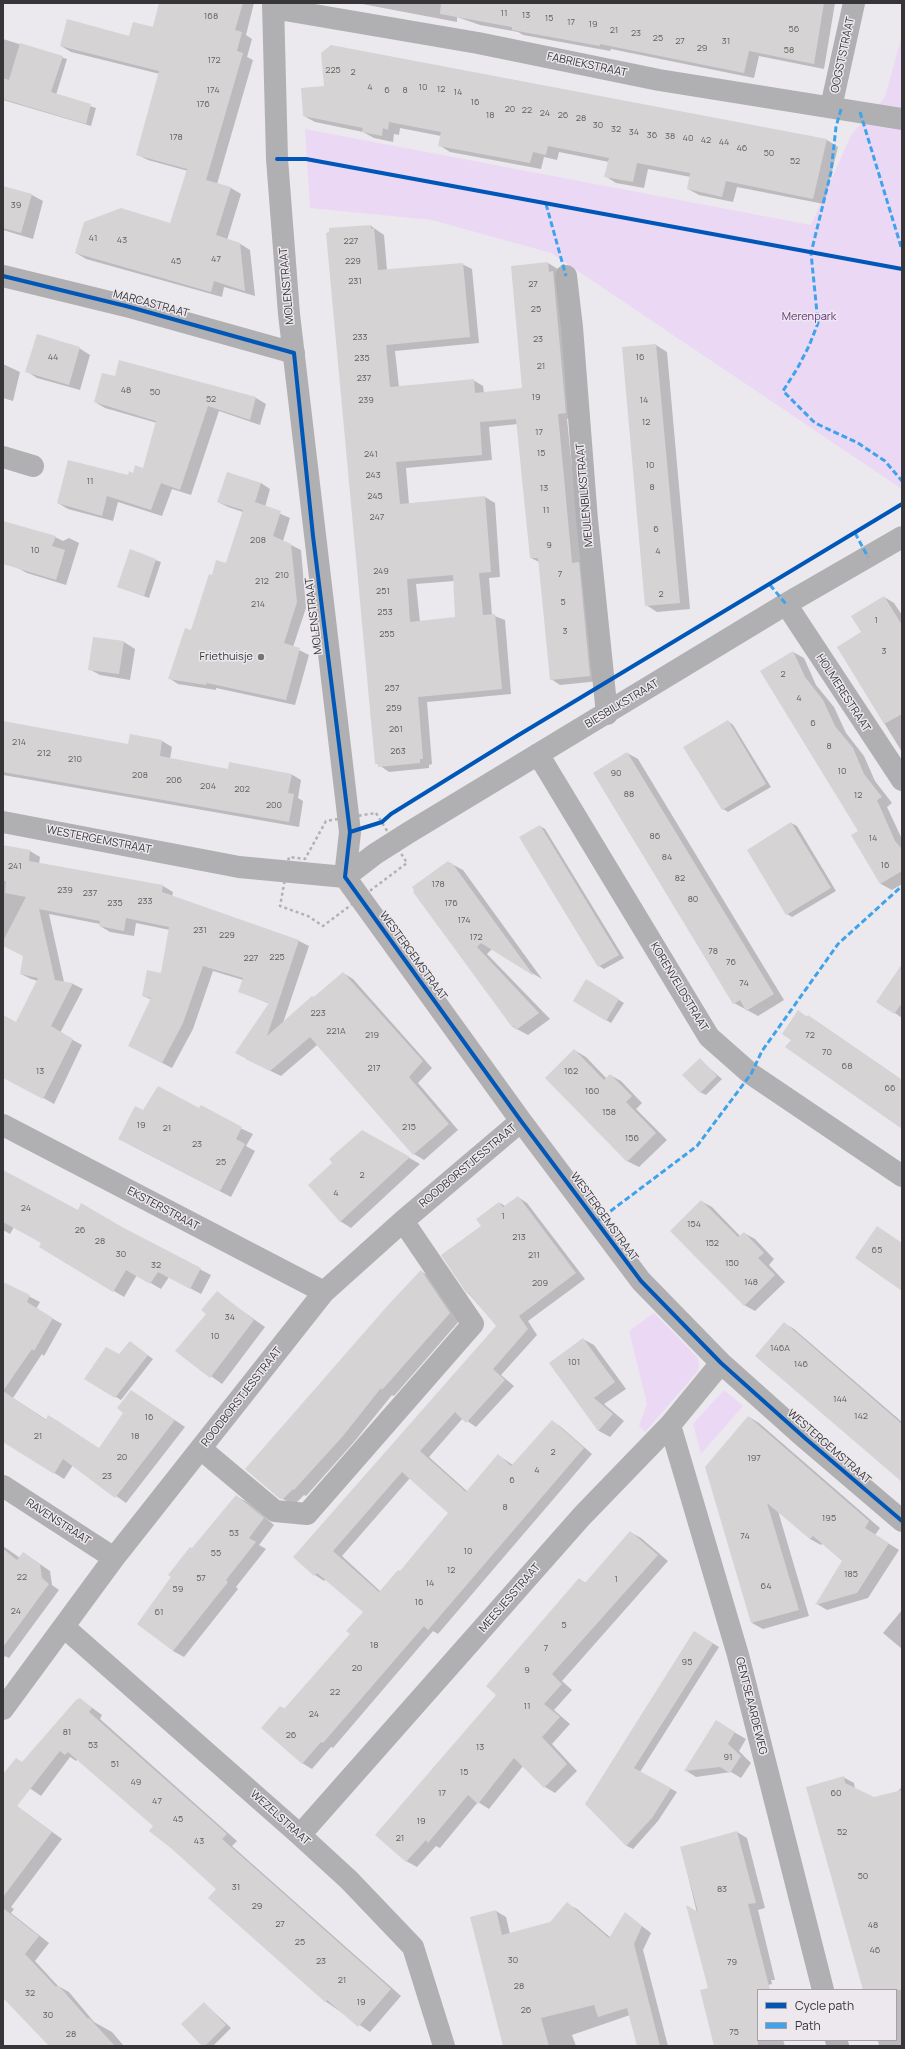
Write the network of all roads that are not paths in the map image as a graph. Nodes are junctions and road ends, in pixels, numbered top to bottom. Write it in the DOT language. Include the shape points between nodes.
graph roads {
  1 [pos="854,3"];
  2 [pos="273,5"];
  3 [pos="831,107"];
  4 [pos="902,119"];
  5 [pos="3,276"];
  6 [pos="566,276"];
  7 [pos="294,353"];
  8 [pos="3,457"];
  9 [pos="33,466"];
  10 [pos="902,537"];
  11 [pos="786,604"];
  12 [pos="607,714"];
  13 [pos="538,754"];
  14 [pos="902,780"];
  15 [pos="3,822"];
  16 [pos="345,877"];
  17 [pos="521,1120"];
  18 [pos="3,1125"];
  19 [pos="902,1176"];
  20 [pos="403,1221"];
  21 [pos="324,1292"];
  22 [pos="720,1363"];
  23 [pos="670,1425"];
  24 [pos="201,1449"];
  25 [pos="3,1486"];
  26 [pos="902,1521"];
  27 [pos="114,1558"];
  28 [pos="64,1627"];
  29 [pos="3,1709"];
  30 [pos="300,1835"];
  31 [pos="823,1989"];
  32 [pos="444,2046"];
  1 -- 3 [label="street, OOGSTSTRAAT"];
  2 -- 3 [label="street, FABRIEKSTRAAT" via="659,80"];
  2 -- 7 [label="street, MOLENSTRAAT" via="277,159"];
  3 -- 4 [label="street, FABRIEKSTRAAT"];
  5 -- 7 [label="street, MARCASTRAAT" via="126,306"];
  6 -- 12 [label="street, MEULENBILKSTRAAT" via="586,520"];
  7 -- 16 [label="street, MOLENSTRAAT" via="314,544 350,832"];
  8 -- 9 [label="street"];
  10 -- 11 [label="street, BIESBILKSTRAAT"];
  11 -- 12 [label="street, BIESBILKSTRAAT"];
  11 -- 14 [label="street, HOLMERESTRAAT"];
  12 -- 13 [label="street, BIESBILKSTRAAT"];
  13 -- 16 [label="street, BIESBILKSTRAAT" via="395,842"];
  13 -- 19 [label="street, KORENVELDSTRAAT" via="709,1037 751,1074"];
  15 -- 16 [label="street, WESTERGEMSTRAAT" via="239,867"];
  16 -- 17 [label="street, WESTERGEMSTRAAT"];
  17 -- 20 [label="street, ROODBORSTJESSTRAAT"];
  17 -- 22 [label="street, WESTERGEMSTRAAT" via="641,1281"];
  18 -- 21 [label="street, EKSTERSTRAAT"];
  20 -- 21 [label="street, ROODBORSTJESSTRAAT"];
  20 -- 24 [label="street" via="473,1324 308,1514 274,1511"];
  21 -- 24 [label="street, ROODBORSTJESSTRAAT"];
  22 -- 23 [label="street, MEESJESSTRAAT"];
  22 -- 26 [label="street, WESTERGEMSTRAAT"];
  23 -- 30 [label="street, MEESJESSTRAAT" via="582,1516"];
  23 -- 31 [label="street, GENTSEAARDEWEG" via="738,1655"];
  24 -- 27 [label="street, ROODBORSTJESSTRAAT"];
  25 -- 27 [label="street, RAVENSTRAAT"];
  27 -- 28 [label="street, ROODBORSTJESSTRAAT"];
  28 -- 29 [label="street, ROODBORSTJESSTRAAT"];
  28 -- 30 [label="street, WEZELSTRAAT"];
  30 -- 32 [label="street, WEZELSTRAAT" via="349,1880 413,1947"];
}
